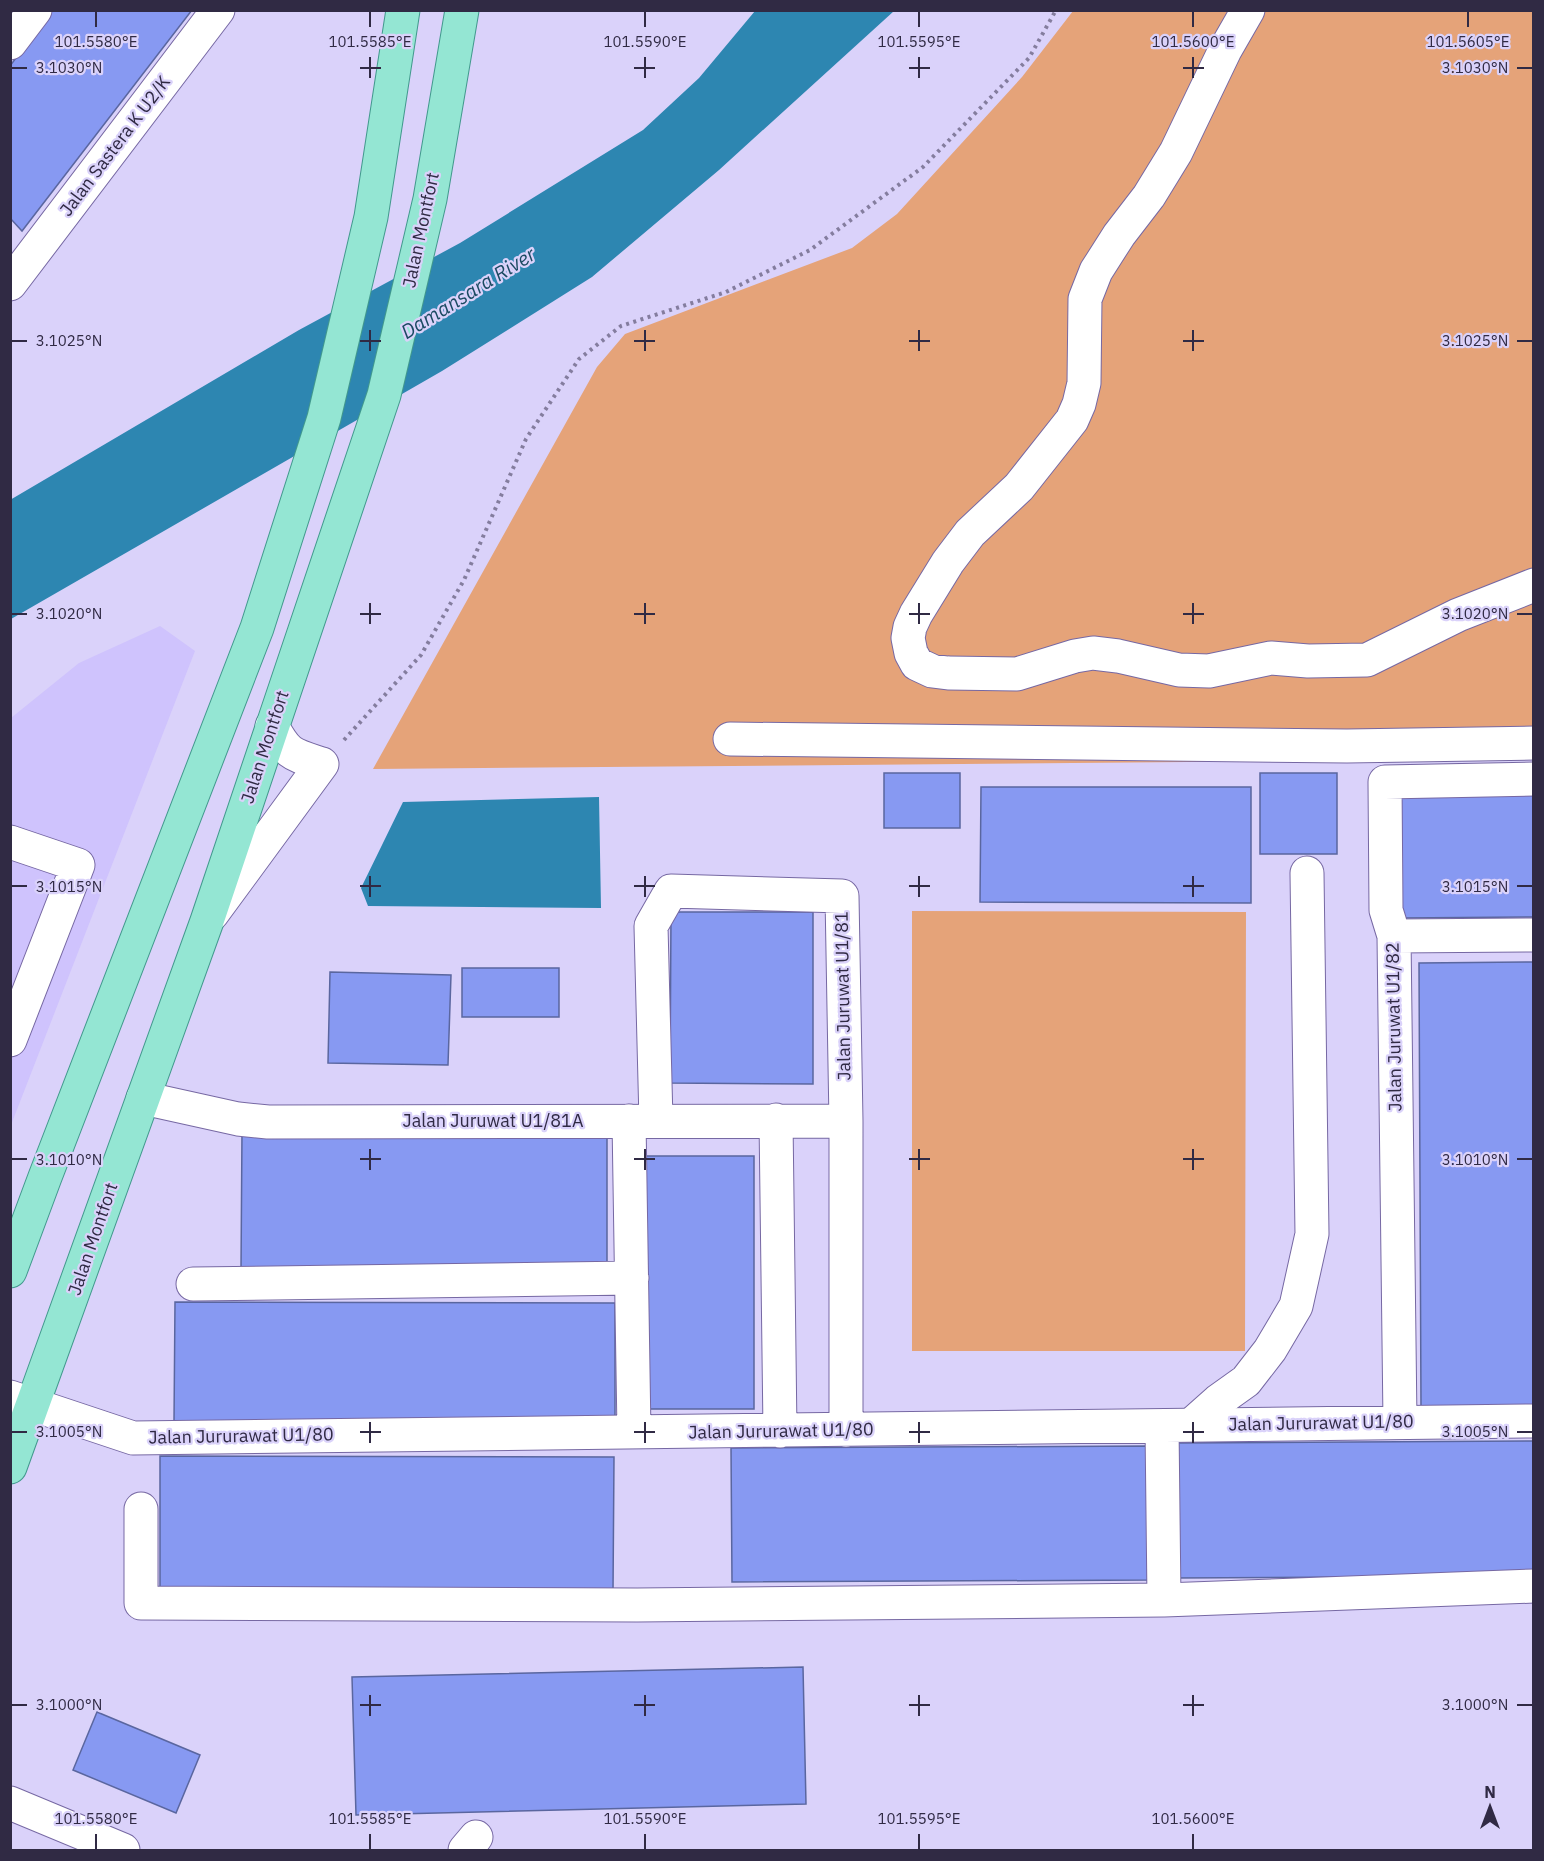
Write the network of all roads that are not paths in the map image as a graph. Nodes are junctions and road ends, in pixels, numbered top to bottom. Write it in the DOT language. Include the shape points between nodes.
graph roads {
  1 [pos="35,10"];
  2 [pos="218,10"];
  3 [pos="403,10"];
  4 [pos="462,10"];
  5 [pos="1248,10"];
  6 [pos="10,44"];
  7 [pos="11,282"];
  8 [pos="1533,585"];
  9 [pos="272,726"];
  10 [pos="730,739"];
  11 [pos="1533,743"];
  12 [pos="1533,779"];
  13 [pos="10,842"];
  14 [pos="1307,873"];
  15 [pos="207,921"];
  16 [pos="1533,935"];
  17 [pos="1394,936"];
  18 [pos="10,1040"];
  19 [pos="143,1098"];
  20 [pos="776,1120"];
  21 [pos="643,1121"];
  22 [pos="846,1121"];
  23 [pos="10,1271"];
  24 [pos="632,1278"];
  25 [pos="193,1284"];
  26 [pos="22,1402"];
  27 [pos="1533,1421"];
  28 [pos="1400,1422"];
  29 [pos="1177,1425"];
  30 [pos="846,1430"];
  31 [pos="780,1431"];
  32 [pos="634,1432"];
  33 [pos="10,1467"];
  34 [pos="141,1509"];
  35 [pos="1533,1586"];
  36 [pos="1164,1600"];
  37 [pos="10,1803"];
  38 [pos="123,1851"];
  1 -- 6 [label="street"];
  2 -- 7 [label="street, Jalan Sastera K U2/K"];
  3 -- 23 [label="main road" via="371,217 324,418 257,628"];
  4 -- 9 [label="main road, Jalan Montfort" via="430,199 384,395"];
  5 -- 8 [label="street" via="1176,152 1096,272 1085,299 1084,383 1072,420 1019,487 970,533 948,562 910,627 911,653 917,664 948,673 1017,674 1094,653 1209,672 1271,658 1367,660 1458,615"];
  9 -- 15 [label="main road, Jalan Montfort"];
  9 -- 15 [label="street" via="292,754 322,764"];
  10 -- 11 [label="street" via="1347,746"];
  12 -- 17 [label="street, Jalan Juruwat U1/82" via="1385,782 1386,910"];
  13 -- 18 [label="street" via="78,865"];
  14 -- 29 [label="street" via="1312,1234 1296,1306 1246,1381"];
  15 -- 19 [label="main road, Jalan Montfort"];
  16 -- 17 [label="street"];
  17 -- 28 [label="street, Jalan Juruwat U1/82"];
  19 -- 21 [label="street, Jalan Juruwat U1/81A" via="268,1122"];
  19 -- 26 [label="main road, Jalan Montfort"];
  20 -- 21 [label="street, Jalan Juruwat U1/81A"];
  20 -- 22 [label="street, Jalan Juruwat U1/81A"];
  20 -- 31 [label="street"];
  21 -- 22 [label="street, Jalan Juruwat U1/81" via="651,926 670,891 842,896"];
  21 -- 24 [label="street"];
  22 -- 30 [label="street, Jalan Juruwat U1/81"];
  24 -- 25 [label="street"];
  24 -- 32 [label="street"];
  26 -- 32 [label="street, Jalan Jururawat U1/80" via="134,1438"];
  26 -- 33 [label="main road, Jalan Montfort"];
  27 -- 28 [label="street, Jalan Jururawat U1/80"];
  28 -- 29 [label="street, Jalan Jururawat U1/80"];
  29 -- 30 [label="street, Jalan Jururawat U1/80"];
  29 -- 36 [label="street"];
  30 -- 31 [label="street, Jalan Jururawat U1/80"];
  31 -- 32 [label="street, Jalan Jururawat U1/80"];
  34 -- 36 [label="street" via="141,1603 648,1605"];
  35 -- 36 [label="street"];
  37 -- 38 [label="street"];
}
